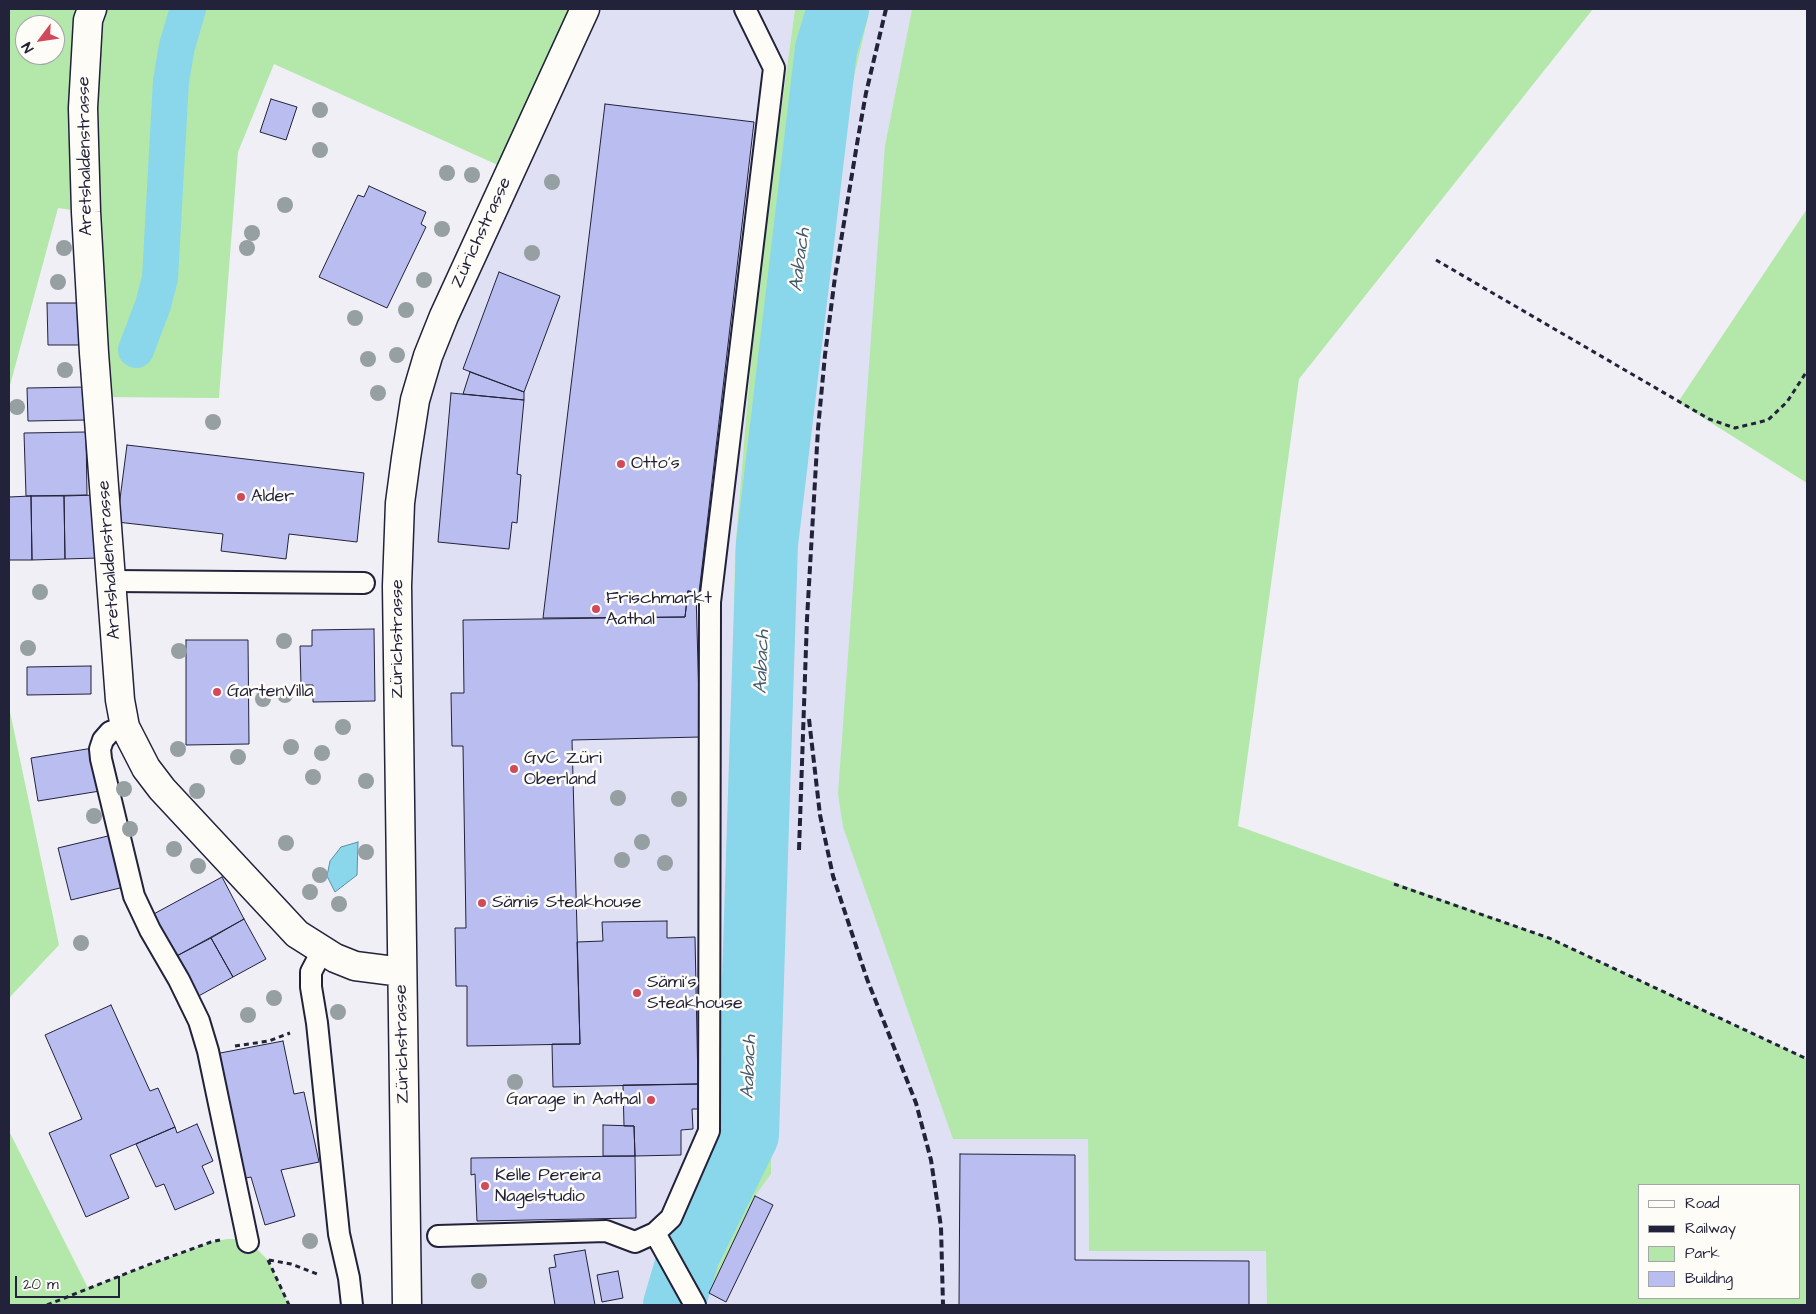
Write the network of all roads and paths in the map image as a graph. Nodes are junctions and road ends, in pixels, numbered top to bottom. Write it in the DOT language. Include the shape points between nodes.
graph roads {
  1 [pos="92,9"];
  2 [pos="585,9"];
  3 [pos="745,9"];
  4 [pos="1436,260"];
  5 [pos="1807,371"];
  6 [pos="113,581"];
  7 [pos="364,583"];
  8 [pos="125,727"];
  9 [pos="1394,884"];
  10 [pos="322,951"];
  11 [pos="402,972"];
  12 [pos="1807,1059"];
  13 [pos="438,1236"];
  14 [pos="660,1241"];
  15 [pos="248,1242"];
  16 [pos="326,1277"];
  17 [pos="47,1305"];
  18 [pos="289,1305"];
  19 [pos="352,1305"];
  20 [pos="407,1305"];
  21 [pos="695,1305"];
  1 -- 6 [label="main road, Aretshaldenstrasse" via="88,20 83,108 86,212"];
  2 -- 11 [label="main road, Zürichstrasse" via="444,316 415,400 400,503 398,552"];
  3 -- 14 [label="lane" via="774,68 710,602 709,1131"];
  4 -- 5 [label="path" via="1709,420 1735,428 1768,420 1787,402"];
  6 -- 7 [label="lane"];
  6 -- 8 [label="main road, Aretshaldenstrasse" via="120,700"];
  8 -- 10 [label="main road, Aretshaldenstrasse" via="146,768 162,789 279,916 297,934"];
  8 -- 15 [label="lane" via="110,732 100,749 134,896 199,1021"];
  9 -- 12 [label="path" via="1549,938"];
  10 -- 11 [label="main road, Aretshaldenstrasse" via="355,966"];
  10 -- 19 [label="lane" via="311,972 311,988 318,1023 339,1234"];
  11 -- 20 [label="main road, Zürichstrasse"];
  13 -- 14 [label="lane" via="606,1231 635,1242"];
  14 -- 21 [label="lane"];
  15 -- 17 [label="path" via="238,1239 211,1242"];
  16 -- 18 [label="path" via="291,1264 268,1260"];
}
